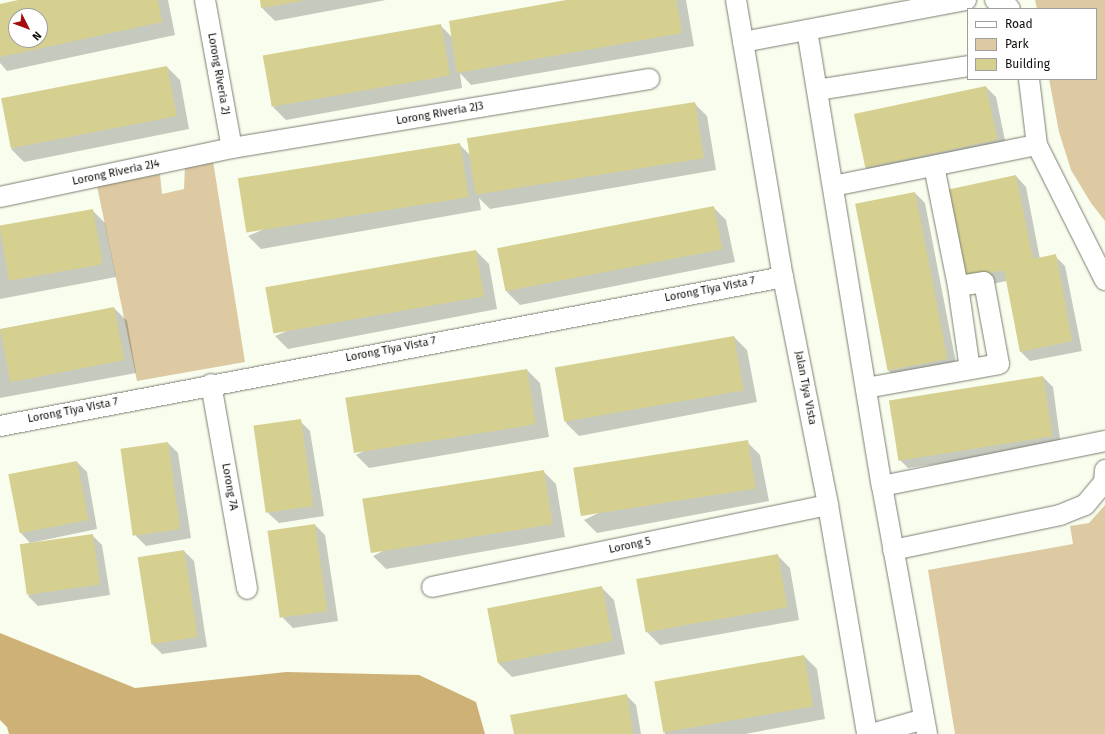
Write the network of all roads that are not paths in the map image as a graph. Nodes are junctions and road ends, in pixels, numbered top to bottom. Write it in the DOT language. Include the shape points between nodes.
graph roads {
  1 [pos="205,0"];
  2 [pos="736,0"];
  3 [pos="966,0"];
  4 [pos="994,0"];
  5 [pos="1009,8"];
  6 [pos="807,30"];
  7 [pos="744,42"];
  8 [pos="967,66"];
  9 [pos="649,79"];
  10 [pos="1029,80"];
  11 [pos="817,90"];
  12 [pos="1037,145"];
  13 [pos="232,148"];
  14 [pos="934,166"];
  15 [pos="832,186"];
  16 [pos="0,197"];
  17 [pos="783,277"];
  18 [pos="1105,280"];
  19 [pos="958,286"];
  20 [pos="970,369"];
  21 [pos="211,384"];
  22 [pos="866,388"];
  23 [pos="0,426"];
  24 [pos="1105,430"];
  25 [pos="1105,442"];
  26 [pos="1105,470"];
  27 [pos="882,486"];
  28 [pos="828,505"];
  29 [pos="893,550"];
  30 [pos="432,587"];
  31 [pos="247,589"];
  32 [pos="926,727"];
  33 [pos="867,734"];
  34 [pos="871,734"];
  1 -- 13 [label="street, Lorong Riveria 2J"];
  2 -- 7 [label="street, Jalan Tiya Vista"];
  3 -- 6 [label="street"];
  4 -- 5 [label="street" via="1002,1"];
  6 -- 7 [label="street"];
  6 -- 11 [label="street"];
  7 -- 17 [label="street, Jalan Tiya Vista"];
  8 -- 11 [label="street"];
  9 -- 13 [label="street, Lorong Riveria 2J3"];
  10 -- 12 [label="street"];
  11 -- 15 [label="street"];
  12 -- 14 [label="street"];
  12 -- 18 [label="street"];
  13 -- 16 [label="street, Lorong Riveria 2J4"];
  14 -- 15 [label="street"];
  14 -- 19 [label="street"];
  15 -- 22 [label="street"];
  17 -- 21 [label="street, Lorong Tiya Vista 7"];
  17 -- 28 [label="street, Jalan Tiya Vista"];
  19 -- 20 [label="street"];
  19 -- 20 [label="street" via="984,282 999,364"];
  20 -- 22 [label="street"];
  21 -- 23 [label="street, Lorong Tiya Vista 7"];
  21 -- 31 [label="street, Lorong 7A"];
  22 -- 27 [label="street"];
  24 -- 25 [label="street"];
  25 -- 27 [label="street"];
  26 -- 29 [label="street" via="1104,482 1085,505 1060,515"];
  27 -- 29 [label="street"];
  28 -- 30 [label="street, Lorong 5"];
  28 -- 33 [label="street, Jalan Tiya Vista"];
  29 -- 32 [label="street"];
  32 -- 34 [label="street"];
}
